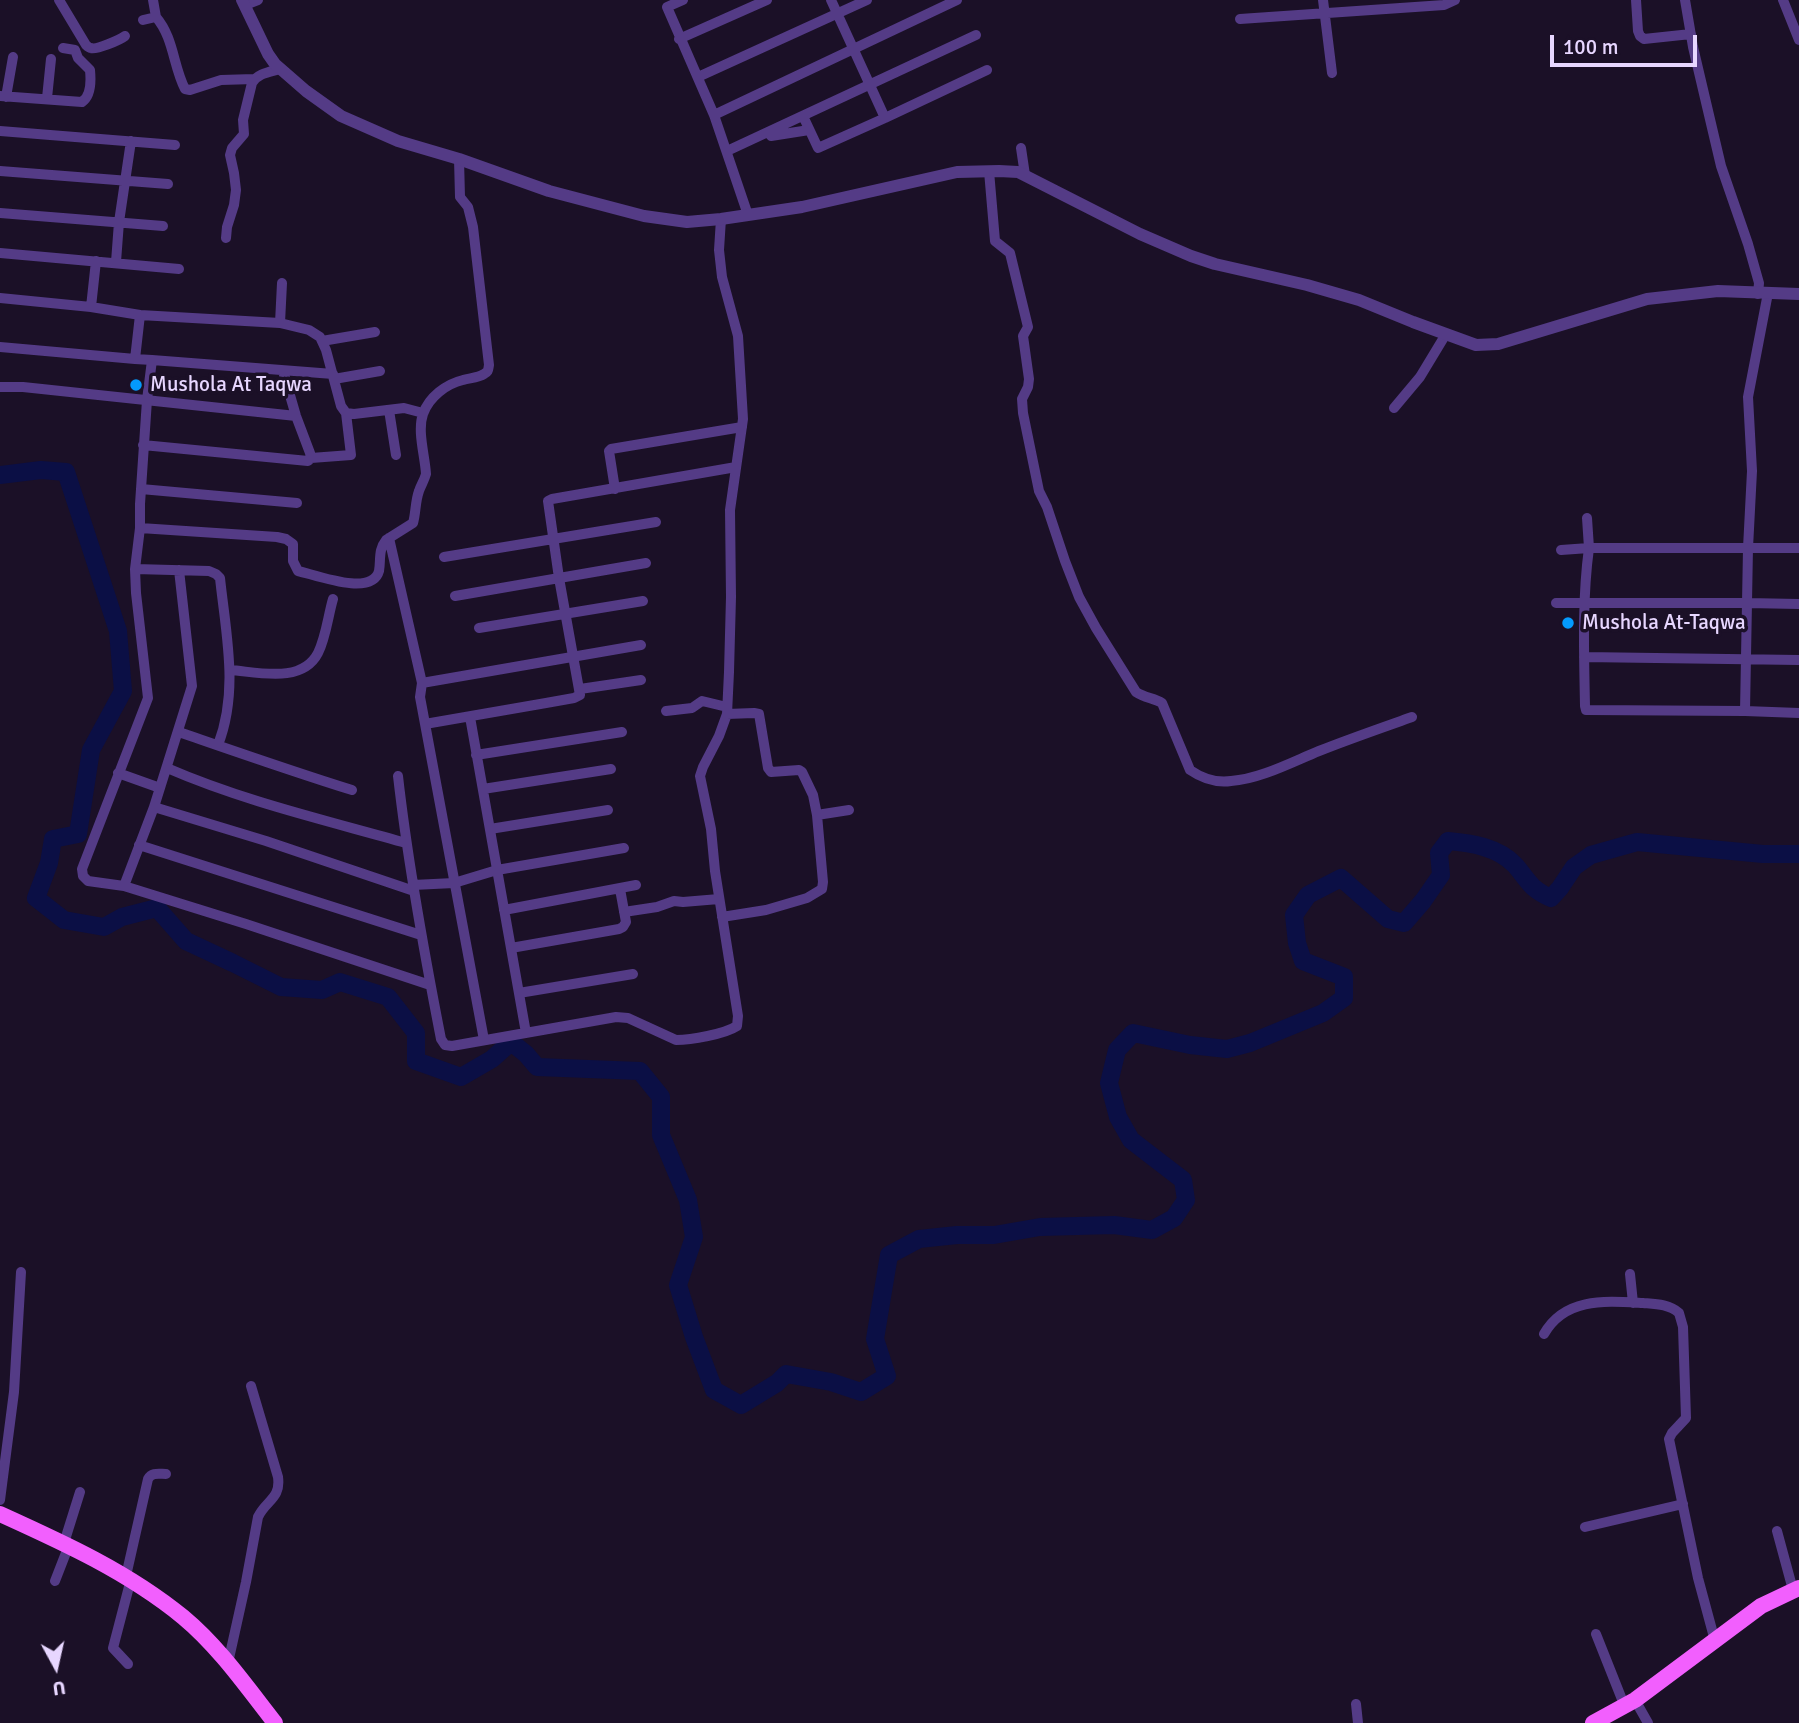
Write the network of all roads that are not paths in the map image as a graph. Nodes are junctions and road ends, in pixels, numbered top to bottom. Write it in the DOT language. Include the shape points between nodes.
graph roads {
  1 [pos="59,0"];
  2 [pos="153,0"];
  3 [pos="258,0"];
  4 [pos="682,0"];
  5 [pos="767,0"];
  6 [pos="831,0"];
  7 [pos="867,0"];
  8 [pos="957,0"];
  9 [pos="1323,0"];
  10 [pos="1455,0"];
  11 [pos="1636,0"];
  12 [pos="1685,0"];
  13 [pos="1783,0"];
  14 [pos="243,2"];
  15 [pos="667,4"];
  16 [pos="837,14"];
  17 [pos="1325,15"];
  18 [pos="156,17"];
  19 [pos="1240,19"];
  20 [pos="142,20"];
  21 [pos="1691,34"];
  22 [pos="976,35"];
  23 [pos="125,36"];
  24 [pos="679,39"];
  25 [pos="1799,40"];
  26 [pos="64,48"];
  27 [pos="854,50"];
  28 [pos="13,57"];
  29 [pos="51,59"];
  30 [pos="280,69"];
  31 [pos="987,70"];
  32 [pos="1332,73"];
  33 [pos="698,77"];
  34 [pos="254,79"];
  35 [pos="870,84"];
  36 [pos="3,97"];
  37 [pos="47,99"];
  38 [pos="714,115"];
  39 [pos="803,116"];
  40 [pos="885,118"];
  41 [pos="809,130"];
  42 [pos="0,131"];
  43 [pos="755,139"];
  44 [pos="131,141"];
  45 [pos="175,145"];
  46 [pos="1021,148"];
  47 [pos="727,151"];
  48 [pos="459,159"];
  49 [pos="0,171"];
  50 [pos="989,171"];
  51 [pos="1025,175"];
  52 [pos="125,180"];
  53 [pos="168,184"];
  54 [pos="0,213"];
  55 [pos="748,215"];
  56 [pos="721,219"];
  57 [pos="119,222"];
  58 [pos="163,226"];
  59 [pos="226,238"];
  60 [pos="0,253"];
  61 [pos="96,261"];
  62 [pos="116,262"];
  63 [pos="179,269"];
  64 [pos="282,283"];
  65 [pos="1763,293"];
  66 [pos="1799,295"];
  67 [pos="0,298"];
  68 [pos="91,307"];
  69 [pos="140,315"];
  70 [pos="280,323"];
  71 [pos="375,332"];
  72 [pos="1446,334"];
  73 [pos="322,341"];
  74 [pos="0,347"];
  75 [pos="135,359"];
  76 [pos="152,360"];
  77 [pos="283,371"];
  78 [pos="380,371"];
  79 [pos="334,377"];
  80 [pos="0,387"];
  81 [pos="23,387"];
  82 [pos="0,396"];
  83 [pos="147,400"];
  84 [pos="1394,408"];
  85 [pos="389,410"];
  86 [pos="346,413"];
  87 [pos="423,413"];
  88 [pos="296,416"];
  89 [pos="742,427"];
  90 [pos="143,445"];
  91 [pos="396,455"];
  92 [pos="311,458"];
  93 [pos="736,467"];
  94 [pos="141,489"];
  95 [pos="615,489"];
  96 [pos="297,503"];
  97 [pos="1587,518"];
  98 [pos="656,522"];
  99 [pos="140,528"];
  100 [pos="389,538"];
  101 [pos="553,538"];
  102 [pos="1588,548"];
  103 [pos="1748,548"];
  104 [pos="1799,548"];
  105 [pos="1561,550"];
  106 [pos="444,557"];
  107 [pos="646,563"];
  108 [pos="135,569"];
  109 [pos="179,570"];
  110 [pos="559,578"];
  111 [pos="455,596"];
  112 [pos="332,599"];
  113 [pos="643,601"];
  114 [pos="1585,602"];
  115 [pos="1556,603"];
  116 [pos="1747,603"];
  117 [pos="1799,604"];
  118 [pos="566,613"];
  119 [pos="479,628"];
  120 [pos="641,645"];
  121 [pos="573,657"];
  122 [pos="1584,657"];
  123 [pos="1747,658"];
  124 [pos="1799,660"];
  125 [pos="230,670"];
  126 [pos="641,680"];
  127 [pos="422,683"];
  128 [pos="580,689"];
  129 [pos="727,710"];
  130 [pos="666,711"];
  131 [pos="1745,711"];
  132 [pos="1799,713"];
  133 [pos="470,716"];
  134 [pos="1412,717"];
  135 [pos="425,724"];
  136 [pos="179,732"];
  137 [pos="622,732"];
  138 [pos="218,745"];
  139 [pos="476,755"];
  140 [pos="167,768"];
  141 [pos="611,769"];
  142 [pos="118,774"];
  143 [pos="398,776"];
  144 [pos="160,788"];
  145 [pos="483,789"];
  146 [pos="352,790"];
  147 [pos="154,807"];
  148 [pos="608,810"];
  149 [pos="849,810"];
  150 [pos="817,815"];
  151 [pos="490,829"];
  152 [pos="406,843"];
  153 [pos="139,845"];
  154 [pos="624,848"];
  155 [pos="497,870"];
  156 [pos="454,883"];
  157 [pos="636,885"];
  158 [pos="124,886"];
  159 [pos="413,888"];
  160 [pos="620,889"];
  161 [pos="719,899"];
  162 [pos="504,910"];
  163 [pos="624,912"];
  164 [pos="722,917"];
  165 [pos="421,935"];
  166 [pos="511,948"];
  167 [pos="632,974"];
  168 [pos="430,985"];
  169 [pos="519,993"];
  170 [pos="526,1033"];
  171 [pos="484,1040"];
  172 [pos="21,1272"];
  173 [pos="1630,1274"];
  174 [pos="1633,1303"];
  175 [pos="1544,1334"];
  176 [pos="251,1387"];
  177 [pos="166,1475"];
  178 [pos="80,1492"];
  179 [pos="0,1500"];
  180 [pos="1683,1504"];
  181 [pos="0,1514"];
  182 [pos="1585,1527"];
  183 [pos="1777,1531"];
  184 [pos="67,1544"];
  185 [pos="129,1578"];
  186 [pos="55,1581"];
  187 [pos="1796,1589"];
  188 [pos="1596,1634"];
  189 [pos="1715,1641"];
  190 [pos="228,1663"];
  191 [pos="128,1664"];
  192 [pos="1356,1704"];
  193 [pos="1630,1704"];
  194 [pos="275,1723"];
  195 [pos="1358,1723"];
  196 [pos="1593,1723"];
  197 [pos="1648,1723"];
  1 -- 23 [label="street" via="89,48"];
  2 -- 18 [label="street"];
  3 -- 14 [label="street"];
  4 -- 15 [label="street"];
  5 -- 24 [label="street"];
  6 -- 16 [label="street"];
  7 -- 16 [label="street"];
  8 -- 27 [label="street"];
  9 -- 17 [label="street"];
  10 -- 17 [label="street" via="1444,5"];
  11 -- 21 [label="street" via="1638,31 1644,39"];
  12 -- 21 [label="street"];
  13 -- 25 [label="street"];
  14 -- 30 [label="street"];
  15 -- 24 [label="street"];
  16 -- 27 [label="street"];
  16 -- 33 [label="street"];
  17 -- 19 [label="street"];
  17 -- 32 [label="street"];
  18 -- 20 [label="street"];
  18 -- 34 [label="street" via="170,40 185,89 220,80"];
  21 -- 65 [label="street" via="1721,166"];
  22 -- 35 [label="street"];
  24 -- 33 [label="street"];
  26 -- 37 [label="street" via="75,50 90,70 88,97 82,102"];
  27 -- 35 [label="street"];
  27 -- 38 [label="street"];
  28 -- 36 [label="street"];
  29 -- 37 [label="street"];
  30 -- 34 [label="street"];
  30 -- 48 [label="street" via="341,116 398,141"];
  31 -- 40 [label="street"];
  33 -- 38 [label="street"];
  34 -- 59 [label="street" via="244,134 231,151 236,190"];
  35 -- 39 [label="street"];
  35 -- 40 [label="street"];
  36 -- 37 [label="street"];
  38 -- 47 [label="street"];
  39 -- 41 [label="street"];
  39 -- 43 [label="street"];
  40 -- 41 [label="street" via="818,148"];
  41 -- 43 [label="street"];
  42 -- 44 [label="street"];
  43 -- 47 [label="street"];
  44 -- 45 [label="street"];
  44 -- 52 [label="street"];
  46 -- 51 [label="street"];
  47 -- 55 [label="street"];
  48 -- 56 [label="street" via="550,191 644,216 687,222"];
  48 -- 87 [label="street" via="460,197 468,206 473,227 489,365 485,374 458,381 435,395"];
  49 -- 52 [label="street"];
  50 -- 51 [label="street"];
  50 -- 55 [label="street" via="957,172"];
  50 -- 134 [label="street" via="995,242 1010,253 1028,327 1023,336 1029,379 1022,400 1039,491 1079,597 1136,692 1162,703 1191,770 1212,781 1251,778"];
  51 -- 72 [label="street" via="1191,256 1359,300"];
  52 -- 53 [label="street"];
  52 -- 57 [label="street"];
  54 -- 57 [label="street"];
  55 -- 56 [label="street"];
  56 -- 89 [label="street" via="719,250 737,336"];
  57 -- 58 [label="street"];
  57 -- 62 [label="street"];
  60 -- 61 [label="street"];
  61 -- 62 [label="street"];
  61 -- 68 [label="street"];
  62 -- 63 [label="street"];
  64 -- 70 [label="street"];
  65 -- 66 [label="street"];
  65 -- 72 [label="street" via="1718,291 1647,299 1487,346"];
  65 -- 103 [label="street" via="1748,397 1752,471"];
  67 -- 68 [label="street"];
  68 -- 69 [label="street"];
  69 -- 70 [label="street"];
  69 -- 75 [label="street"];
  70 -- 73 [label="street" via="309,330"];
  71 -- 73 [label="street"];
  72 -- 84 [label="street"];
  73 -- 79 [label="street"];
  74 -- 75 [label="street"];
  75 -- 76 [label="street"];
  76 -- 77 [label="street"];
  76 -- 83 [label="street"];
  77 -- 79 [label="street"];
  77 -- 88 [label="street"];
  78 -- 79 [label="street"];
  79 -- 86 [label="street"];
  80 -- 81 [label="street"];
  81 -- 82 [label="street"];
  81 -- 83 [label="street"];
  83 -- 88 [label="street"];
  83 -- 90 [label="street"];
  85 -- 86 [label="street"];
  85 -- 87 [label="street"];
  85 -- 91 [label="street"];
  86 -- 92 [label="street" via="351,454"];
  87 -- 100 [label="street" via="425,481 418,492 413,523"];
  88 -- 92 [label="street"];
  89 -- 93 [label="street"];
  89 -- 95 [label="street" via="611,449"];
  90 -- 92 [label="street" via="303,461"];
  90 -- 94 [label="street"];
  93 -- 95 [label="street"];
  93 -- 129 [label="street" via="730,510"];
  94 -- 96 [label="street"];
  94 -- 99 [label="street"];
  95 -- 101 [label="street" via="548,501"];
  97 -- 102 [label="street"];
  98 -- 101 [label="street"];
  99 -- 100 [label="street" via="286,539 293,544 298,571 354,584 377,577 380,549"];
  99 -- 108 [label="street"];
  100 -- 127 [label="street"];
  101 -- 106 [label="street"];
  101 -- 110 [label="street"];
  102 -- 103 [label="street"];
  102 -- 105 [label="street"];
  102 -- 114 [label="street"];
  103 -- 104 [label="street"];
  103 -- 116 [label="street"];
  107 -- 110 [label="street"];
  108 -- 109 [label="street"];
  108 -- 142 [label="street" via="148,698"];
  109 -- 125 [label="street" via="209,571 220,578"];
  109 -- 136 [label="street" via="192,686"];
  110 -- 111 [label="street"];
  110 -- 118 [label="street"];
  112 -- 125 [label="street" via="320,650 309,664 286,674"];
  113 -- 118 [label="street"];
  114 -- 115 [label="street"];
  114 -- 116 [label="street"];
  114 -- 122 [label="street"];
  116 -- 117 [label="street"];
  116 -- 123 [label="street"];
  118 -- 119 [label="street"];
  118 -- 121 [label="street"];
  120 -- 121 [label="street"];
  121 -- 127 [label="street"];
  121 -- 128 [label="street"];
  122 -- 123 [label="street"];
  122 -- 131 [label="street" via="1586,710"];
  123 -- 124 [label="street"];
  123 -- 131 [label="street"];
  125 -- 138 [label="street" via="229,706"];
  126 -- 128 [label="street"];
  127 -- 135 [label="street"];
  128 -- 133 [label="street" via="574,698"];
  129 -- 130 [label="street" via="702,701 692,708"];
  129 -- 150 [label="street" via="759,714 768,768 771,772 802,772"];
  129 -- 161 [label="street" via="701,776"];
  131 -- 132 [label="street"];
  133 -- 135 [label="street"];
  133 -- 139 [label="street"];
  135 -- 156 [label="street"];
  136 -- 138 [label="street"];
  136 -- 140 [label="street"];
  137 -- 139 [label="street"];
  138 -- 146 [label="street"];
  139 -- 145 [label="street"];
  140 -- 144 [label="street"];
  140 -- 152 [label="street" via="258,801"];
  141 -- 145 [label="street"];
  142 -- 144 [label="street"];
  142 -- 158 [label="street" via="82,869 88,881"];
  143 -- 152 [label="street"];
  144 -- 147 [label="street"];
  145 -- 151 [label="street"];
  147 -- 153 [label="street"];
  147 -- 159 [label="street"];
  148 -- 151 [label="street"];
  149 -- 150 [label="street"];
  150 -- 164 [label="street" via="822,889 766,910"];
  151 -- 155 [label="street"];
  152 -- 159 [label="street"];
  153 -- 158 [label="street"];
  153 -- 165 [label="street"];
  154 -- 155 [label="street"];
  155 -- 156 [label="street"];
  155 -- 162 [label="street"];
  156 -- 159 [label="street"];
  156 -- 171 [label="street"];
  157 -- 160 [label="street"];
  158 -- 168 [label="street"];
  159 -- 165 [label="street"];
  160 -- 162 [label="street"];
  160 -- 163 [label="street"];
  161 -- 163 [label="street" via="674,901"];
  161 -- 164 [label="street"];
  162 -- 166 [label="street"];
  163 -- 166 [label="street" via="626,922 619,929"];
  164 -- 170 [label="street" via="739,1022 735,1028 676,1040 616,1017"];
  165 -- 168 [label="street"];
  166 -- 169 [label="street"];
  167 -- 169 [label="street"];
  168 -- 171 [label="street" via="442,1043"];
  169 -- 170 [label="street"];
  170 -- 171 [label="street"];
  172 -- 179 [label="street" via="14,1392"];
  173 -- 174 [label="street"];
  174 -- 175 [label="street" via="1578,1306 1555,1318"];
  174 -- 180 [label="street" via="1670,1307 1682,1319 1686,1418 1669,1439"];
  176 -- 190 [label="street" via="279,1486 258,1517"];
  177 -- 185 [label="street" via="148,1479"];
  178 -- 184 [label="street"];
  180 -- 182 [label="street"];
  180 -- 189 [label="street"];
  181 -- 184 [label="main road"];
  183 -- 187 [label="street"];
  184 -- 185 [label="main road"];
  184 -- 186 [label="street"];
  185 -- 190 [label="main road" via="184,1618"];
  185 -- 191 [label="street" via="113,1648"];
  187 -- 189 [label="main road" via="1752,1612"];
  188 -- 193 [label="street"];
  189 -- 193 [label="main road"];
  190 -- 194 [label="main road"];
  192 -- 195 [label="street"];
  193 -- 196 [label="main road"];
  193 -- 197 [label="street"];
}
